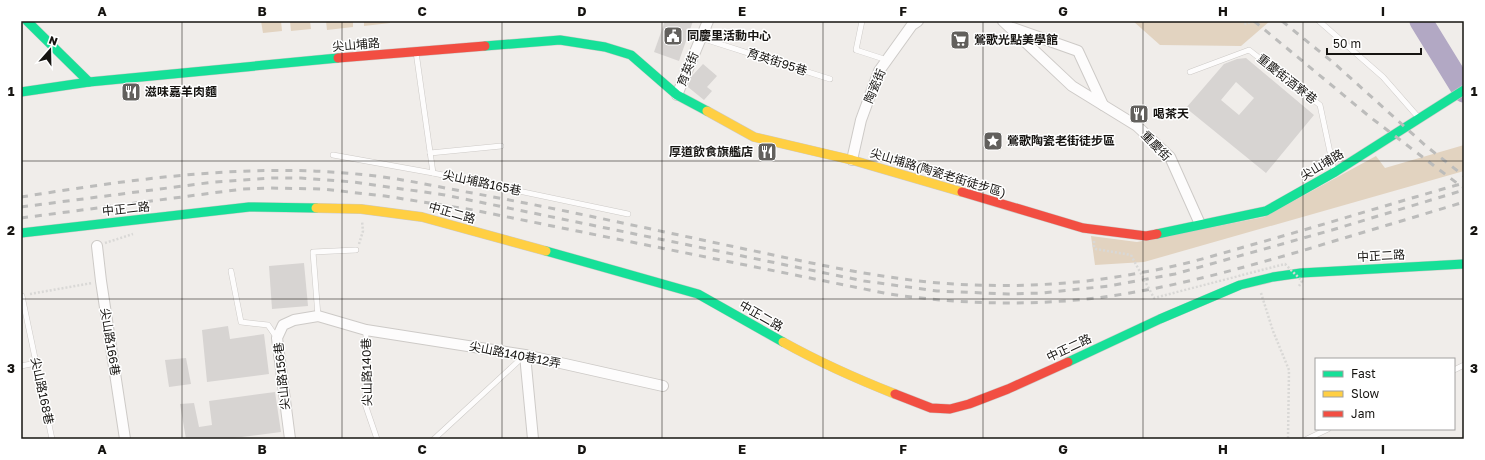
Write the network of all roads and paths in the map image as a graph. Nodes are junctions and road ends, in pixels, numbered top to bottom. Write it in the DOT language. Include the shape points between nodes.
graph roads {
  1 [pos="27,21"];
  2 [pos="708,21"];
  3 [pos="862,21"];
  4 [pos="918,21"];
  5 [pos="1241,21"];
  6 [pos="1253,21"];
  7 [pos="1318,21"];
  8 [pos="1006,24"];
  9 [pos="701,38"];
  10 [pos="416,51"];
  11 [pos="887,60"];
  12 [pos="1190,72"];
  13 [pos="830,79"];
  14 [pos="89,82"];
  15 [pos="1464,90"];
  16 [pos="21,92"];
  17 [pos="677,95"];
  18 [pos="1103,105"];
  19 [pos="1419,118"];
  20 [pos="501,146"];
  21 [pos="430,153"];
  22 [pos="333,155"];
  23 [pos="852,160"];
  24 [pos="1335,172"];
  25 [pos="433,173"];
  26 [pos="628,214"];
  27 [pos="135,221"];
  28 [pos="1200,224"];
  29 [pos="362,231"];
  30 [pos="21,233"];
  31 [pos="97,246"];
  32 [pos="1096,249"];
  33 [pos="356,250"];
  34 [pos="1464,264"];
  35 [pos="231,272"];
  36 [pos="101,281"];
  37 [pos="1299,286"];
  38 [pos="1268,290"];
  39 [pos="22,296"];
  40 [pos="318,316"];
  41 [pos="294,320"];
  42 [pos="366,330"];
  43 [pos="277,338"];
  44 [pos="525,355"];
  45 [pos="36,364"];
  46 [pos="1464,365"];
  47 [pos="21,366"];
  48 [pos="1455,370"];
  49 [pos="663,386"];
  50 [pos="1326,430"];
  51 [pos="52,439"];
  52 [pos="125,439"];
  53 [pos="290,439"];
  54 [pos="376,439"];
  55 [pos="434,439"];
  56 [pos="533,439"];
  57 [pos="1288,439"];
  58 [pos="1306,439"];
  1 -- 14 [label="main road"];
  2 -- 9 [label="street, 育英街"];
  3 -- 11 [label="lane" via="856,50"];
  4 -- 11 [label="street, 陶瓷街" via="912,25"];
  5 -- 6 [label="path" via="1246,24"];
  7 -- 19 [label="lane" via="1383,77"];
  8 -- 18 [label="street, 重慶街" via="1072,86"];
  8 -- 18 [label="street, 重慶街" via="1078,51"];
  9 -- 13 [label="lane, 育英街95巷"];
  9 -- 17 [label="street, 育英街"];
  10 -- 14 [label="main road, 尖山埔路"];
  10 -- 17 [label="main road, 尖山埔路" via="560,40 605,47 631,55"];
  10 -- 21 [label="lane, 尖山埔路165巷"];
  11 -- 23 [label="street, 陶瓷街" via="879,71 861,120"];
  12 -- 24 [label="lane, 重慶街酒寮巷" via="1249,50 1320,105"];
  14 -- 16 [label="main road, 尖山埔路"];
  15 -- 19 [label="main road, 尖山埔路"];
  17 -- 23 [label="main road, 尖山埔路(陶瓷老街徒步區)" via="754,137"];
  18 -- 28 [label="street, 重慶街" via="1138,126 1170,157"];
  19 -- 24 [label="main road, 尖山埔路"];
  20 -- 21 [label="lane"];
  21 -- 25 [label="lane, 尖山埔路165巷"];
  22 -- 25 [label="lane"];
  23 -- 28 [label="main road, 尖山埔路(陶瓷老街徒步區)" via="1003,206 1094,230 1146,236"];
  24 -- 28 [label="main road, 尖山埔路" via="1266,211"];
  25 -- 26 [label="lane, 尖山埔路165巷"];
  27 -- 30 [label="main road, 中正二路"];
  27 -- 31 [label="path" via="137,233"];
  27 -- 34 [label="main road, 中正二路" via="250,207 361,209 422,217 698,294 801,352 872,385 931,408 950,409 1008,389 1240,284 1301,273"];
  29 -- 33 [label="path"];
  31 -- 36 [label="street, 尖山路166巷"];
  32 -- 37 [label="path, bridge" via="1131,255 1154,298 1285,264 1302,281"];
  33 -- 40 [label="lane" via="313,252"];
  35 -- 43 [label="lane" via="241,322 268,325"];
  36 -- 39 [label="path"];
  36 -- 52 [label="street, 尖山路166巷"];
  38 -- 57 [label="path" via="1260,292 1289,370"];
  39 -- 45 [label="lane, 尖山路168巷"];
  40 -- 41 [label="street, 尖山路140巷"];
  40 -- 42 [label="street, 尖山路140巷"];
  41 -- 43 [label="street, 尖山路156巷" via="284,325"];
  42 -- 44 [label="street, 尖山路140巷12弄"];
  42 -- 54 [label="lane, 尖山路140巷" via="365,404"];
  43 -- 53 [label="street, 尖山路156巷"];
  44 -- 49 [label="street, 尖山路140巷12弄"];
  44 -- 55 [label="lane"];
  44 -- 56 [label="street"];
  45 -- 47 [label="lane"];
  45 -- 51 [label="lane, 尖山路168巷"];
  46 -- 48 [label="lane"];
  50 -- 58 [label="lane"];
}
